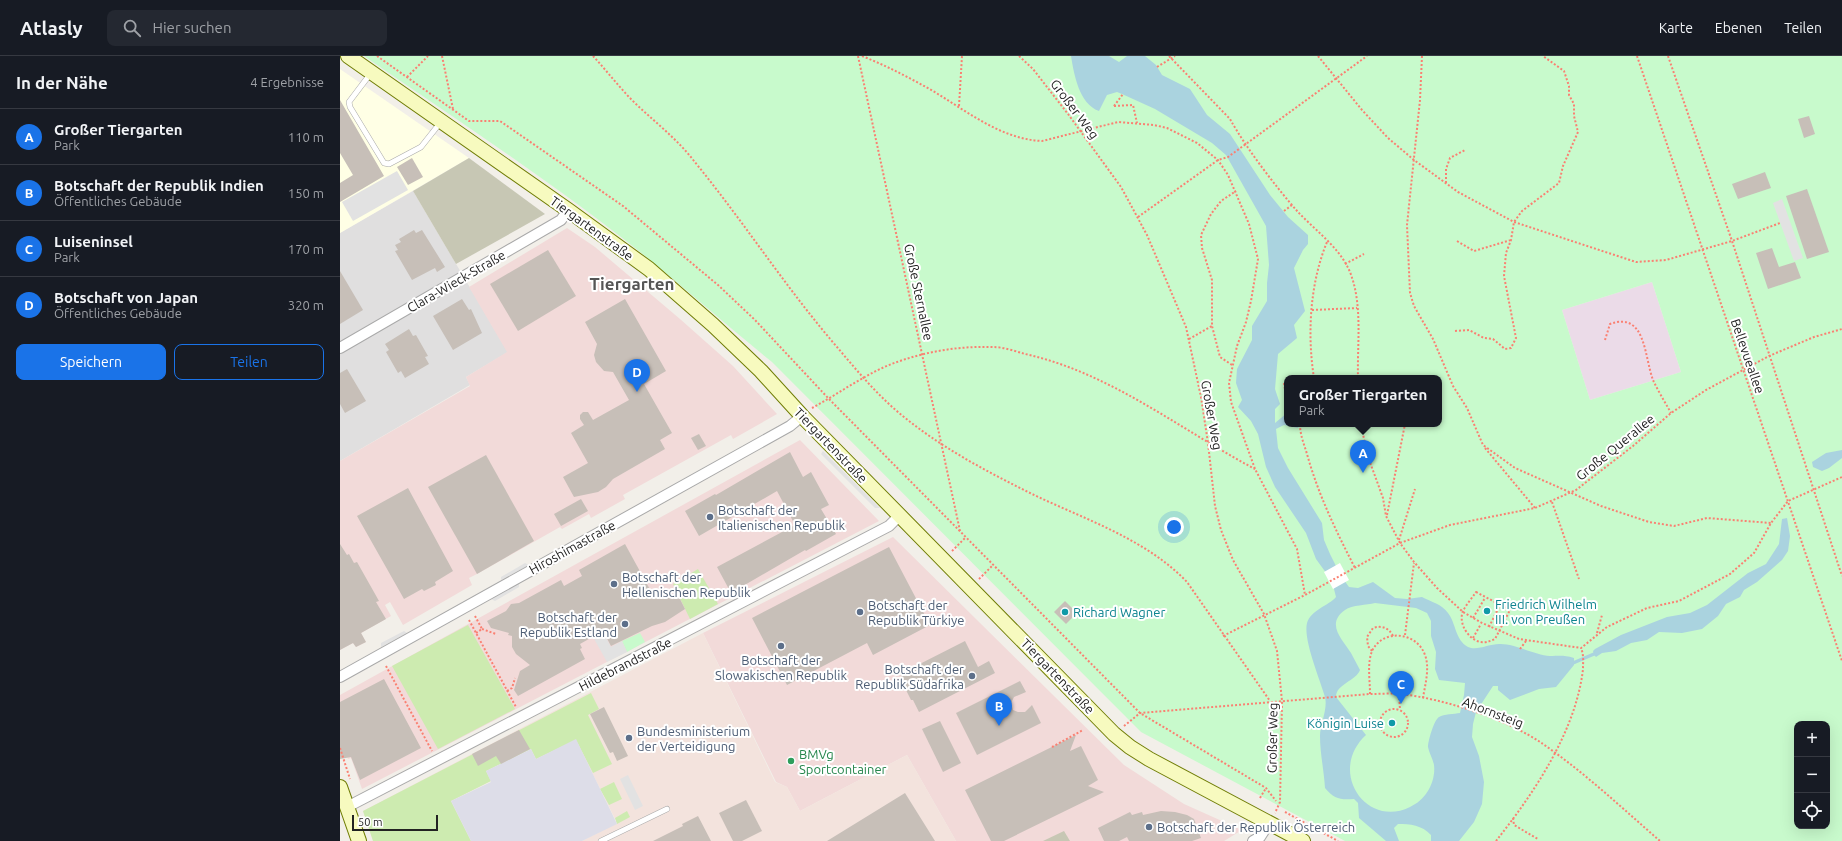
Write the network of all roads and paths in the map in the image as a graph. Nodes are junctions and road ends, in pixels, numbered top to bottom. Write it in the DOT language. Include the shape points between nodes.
graph roads {
  1 [pos="348,56"];
  2 [pos="377,56"];
  3 [pos="428,56"];
  4 [pos="442,56"];
  5 [pos="593,56"];
  6 [pos="858,56"];
  7 [pos="862,56"];
  8 [pos="962,56"];
  9 [pos="1019,56"];
  10 [pos="1169,56"];
  11 [pos="1175,56"];
  12 [pos="1318,56"];
  13 [pos="1367,56"];
  14 [pos="1422,56"];
  15 [pos="1543,56"];
  16 [pos="1637,56"];
  17 [pos="1668,56"];
  18 [pos="1172,59"];
  19 [pos="1157,67"];
  20 [pos="372,73"];
  21 [pos="407,77"];
  22 [pos="1336,79"];
  23 [pos="1122,94"];
  24 [pos="959,106"];
  25 [pos="453,110"];
  26 [pos="442,121"];
  27 [pos="1137,122"];
  28 [pos="1082,132"];
  29 [pos="1246,143"];
  30 [pos="1466,150"];
  31 [pos="1218,160"];
  32 [pos="1414,160"];
  33 [pos="1446,183"];
  34 [pos="1236,191"];
  35 [pos="1292,205"];
  36 [pos="568,210"];
  37 [pos="1284,211"];
  38 [pos="1138,217"];
  39 [pos="1514,222"];
  40 [pos="1780,223"];
  41 [pos="1511,240"];
  42 [pos="1327,241"];
  43 [pos="1457,241"];
  44 [pos="1732,241"];
  45 [pos="1703,250"];
  46 [pos="1364,254"];
  47 [pos="1345,264"];
  48 [pos="1358,308"];
  49 [pos="1312,310"];
  50 [pos="1212,326"];
  51 [pos="1842,329"];
  52 [pos="1455,331"];
  53 [pos="1189,339"];
  54 [pos="1606,340"];
  55 [pos="340,348"];
  56 [pos="923,354"];
  57 [pos="1769,356"];
  58 [pos="1233,365"];
  59 [pos="1743,369"];
  60 [pos="1314,375"];
  61 [pos="1358,375"];
  62 [pos="864,379"];
  63 [pos="829,399"];
  64 [pos="805,413"];
  65 [pos="1671,413"];
  66 [pos="1300,427"];
  67 [pos="1362,427"];
  68 [pos="1404,427"];
  69 [pos="1208,443"];
  70 [pos="941,444"];
  71 [pos="1483,445"];
  72 [pos="1255,469"];
  73 [pos="1842,477"];
  74 [pos="1415,489"];
  75 [pos="1813,490"];
  76 [pos="1570,493"];
  77 [pos="1788,501"];
  78 [pos="1552,502"];
  79 [pos="1535,508"];
  80 [pos="899,516"];
  81 [pos="1386,516"];
  82 [pos="1771,523"];
  83 [pos="960,533"];
  84 [pos="965,538"];
  85 [pos="1399,542"];
  86 [pos="951,552"];
  87 [pos="1414,562"];
  88 [pos="993,565"];
  89 [pos="1355,568"];
  90 [pos="1842,576"];
  91 [pos="1579,579"];
  92 [pos="978,580"];
  93 [pos="1305,595"];
  94 [pos="1485,598"];
  95 [pos="1500,605"];
  96 [pos="1463,612"];
  97 [pos="1264,614"];
  98 [pos="1602,615"];
  99 [pos="475,616"];
  100 [pos="1473,618"];
  101 [pos="469,620"];
  102 [pos="1482,623"];
  103 [pos="1489,626"];
  104 [pos="482,629"];
  105 [pos="1499,631"];
  106 [pos="476,633"];
  107 [pos="496,634"];
  108 [pos="1597,634"];
  109 [pos="1405,635"];
  110 [pos="1223,636"];
  111 [pos="1393,636"];
  112 [pos="1472,638"];
  113 [pos="1526,641"];
  114 [pos="1581,648"];
  115 [pos="1520,649"];
  116 [pos="1372,651"];
  117 [pos="1842,661"];
  118 [pos="386,666"];
  119 [pos="340,677"];
  120 [pos="515,678"];
  121 [pos="507,691"];
  122 [pos="1370,694"];
  123 [pos="1399,694"];
  124 [pos="1423,698"];
  125 [pos="1270,701"];
  126 [pos="1282,701"];
  127 [pos="518,710"];
  128 [pos="1400,710"];
  129 [pos="1140,713"];
  130 [pos="1120,729"];
  131 [pos="1083,730"];
  132 [pos="1052,747"];
  133 [pos="340,748"];
  134 [pos="1554,753"];
  135 [pos="434,754"];
  136 [pos="345,784"];
  137 [pos="1266,788"];
  138 [pos="1260,798"];
  139 [pos="1276,801"];
  140 [pos="347,807"];
  141 [pos="667,809"];
  142 [pos="1285,812"];
  143 [pos="1272,818"];
  144 [pos="1513,818"];
  145 [pos="1509,824"];
  146 [pos="1514,825"];
  147 [pos="1538,839"];
  148 [pos="359,841"];
  149 [pos="601,841"];
  150 [pos="1253,841"];
  151 [pos="1303,841"];
  152 [pos="1338,841"];
  153 [pos="1496,841"];
  154 [pos="1660,841"];
  1 -- 20 [label="main road, Tiergartenstraße"];
  2 -- 21 [label="path"];
  3 -- 21 [label="path"];
  4 -- 25 [label="path"];
  5 -- 62 [label="path" via="628,97 662,126 694,160 804,309"];
  6 -- 56 [label="path, Große Sternallee"];
  7 -- 24 [label="path" via="902,74"];
  8 -- 24 [label="path"];
  9 -- 28 [label="path, Großer Weg" via="1033,69"];
  10 -- 18 [label="path"];
  11 -- 18 [label="path"];
  12 -- 22 [label="path"];
  13 -- 22 [label="path"];
  14 -- 32 [label="path"];
  15 -- 39 [label="path" via="1564,71 1569,95 1574,104 1578,132 1563,166 1559,183 1522,211"];
  16 -- 45 [label="path, Bellevueallee"];
  17 -- 44 [label="path, Bellevueallee"];
  18 -- 19 [label="path"];
  18 -- 29 [label="path" via="1230,118"];
  20 -- 26 [label="main road, Tiergartenstraße"];
  20 -- 26 [label="lane" via="349,102 384,163 389,164 421,147"];
  21 -- 25 [label="path"];
  22 -- 29 [label="path"];
  22 -- 32 [label="path" via="1388,138"];
  23 -- 27 [label="path" via="1114,106 1133,105"];
  24 -- 28 [label="path" via="1011,136 1042,141"];
  25 -- 63 [label="path" via="468,121 500,121 622,206 718,285 755,320"];
  26 -- 36 [label="main road, Tiergartenstraße"];
  27 -- 28 [label="path" via="1118,122"];
  27 -- 31 [label="path" via="1167,128 1196,143"];
  28 -- 38 [label="path, Großer Weg" via="1121,187"];
  29 -- 31 [label="path" via="1228,157"];
  29 -- 35 [label="path"];
  30 -- 33 [label="path" via="1450,158 1446,169"];
  31 -- 34 [label="path"];
  31 -- 38 [label="path"];
  32 -- 33 [label="path"];
  32 -- 71 [label="path" via="1407,225 1410,293 1414,306 1433,339"];
  33 -- 39 [label="path"];
  34 -- 50 [label="path" via="1221,201 1211,214 1201,235 1202,248 1212,280"];
  34 -- 58 [label="path" via="1254,240 1258,259 1249,308"];
  35 -- 37 [label="path"];
  35 -- 42 [label="path"];
  36 -- 55 [label="street, Clara-Wieck-Straße" via="561,220"];
  36 -- 64 [label="main road, Tiergartenstraße" via="680,295"];
  38 -- 53 [label="path, Großer Weg"];
  39 -- 41 [label="path"];
  39 -- 45 [label="path" via="1636,262 1666,260"];
  40 -- 44 [label="path"];
  41 -- 43 [label="path" via="1474,251"];
  41 -- 52 [label="path" via="1506,252 1504,276 1516,338 1511,348 1505,349 1493,339 1484,338 1469,330"];
  42 -- 47 [label="path" via="1339,252"];
  42 -- 49 [label="path" via="1319,262"];
  44 -- 45 [label="path"];
  44 -- 57 [label="path, Bellevueallee"];
  45 -- 59 [label="path, Bellevueallee"];
  46 -- 47 [label="path"];
  47 -- 48 [label="path" via="1350,272"];
  48 -- 49 [label="path"];
  48 -- 61 [label="path"];
  49 -- 60 [label="path"];
  50 -- 53 [label="path"];
  50 -- 58 [label="path" via="1220,357"];
  51 -- 57 [label="path, Große Querallee" via="1814,337"];
  53 -- 69 [label="path, Großer Weg"];
  54 -- 65 [label="path" via="1610,324 1621,320 1632,323 1639,331 1654,380"];
  56 -- 62 [label="path" via="896,362"];
  56 -- 69 [label="path" via="959,347 994,346 1039,357 1108,383"];
  56 -- 70 [label="path, Große Sternallee"];
  57 -- 59 [label="path, Große Querallee"];
  57 -- 75 [label="path, Bellevueallee"];
  58 -- 72 [label="path" via="1230,383 1231,402"];
  59 -- 65 [label="path, Große Querallee"];
  59 -- 77 [label="path, Bellevueallee"];
  62 -- 63 [label="path"];
  62 -- 70 [label="path" via="904,417"];
  63 -- 64 [label="path"];
  63 -- 83 [label="path"];
  64 -- 80 [label="main road, Tiergartenstraße"];
  64 -- 119 [label="street, Hiroshimastraße" via="790,426"];
  65 -- 76 [label="path, Große Querallee" via="1597,475"];
  66 -- 89 [label="path" via="1300,435 1328,515"];
  67 -- 81 [label="path"];
  68 -- 81 [label="path"];
  69 -- 72 [label="path"];
  69 -- 97 [label="path, Großer Weg" via="1215,506 1221,530 1233,560"];
  70 -- 83 [label="path, Große Sternallee"];
  70 -- 110 [label="path" via="1026,491 1156,554 1187,582"];
  71 -- 76 [label="path" via="1514,468"];
  71 -- 79 [label="path"];
  72 -- 93 [label="path" via="1297,549"];
  73 -- 75 [label="path"];
  74 -- 85 [label="path"];
  75 -- 77 [label="path"];
  75 -- 90 [label="path, Bellevueallee"];
  76 -- 78 [label="path, Große Querallee"];
  76 -- 82 [label="path" via="1649,522 1674,526 1707,518"];
  77 -- 82 [label="path"];
  77 -- 117 [label="path, Bellevueallee"];
  78 -- 79 [label="path, Große Querallee"];
  78 -- 91 [label="path"];
  79 -- 85 [label="path, Große Querallee" via="1450,525"];
  80 -- 140 [label="street, Hildebrandstraße" via="889,526"];
  80 -- 143 [label="main road, Tiergartenstraße" via="1119,738 1149,759"];
  81 -- 85 [label="path"];
  82 -- 108 [label="path" via="1754,553 1730,574 1679,601 1647,608"];
  83 -- 84 [label="path"];
  84 -- 86 [label="path"];
  84 -- 88 [label="path"];
  85 -- 87 [label="path"];
  85 -- 89 [label="path, Große Querallee"];
  87 -- 96 [label="path"];
  87 -- 109 [label="path"];
  88 -- 92 [label="path"];
  88 -- 129 [label="path"];
  89 -- 93 [label="path, Große Querallee"];
  93 -- 97 [label="path, Große Querallee"];
  94 -- 95 [label="path"];
  94 -- 96 [label="path" via="1476,592"];
  94 -- 100 [label="path"];
  95 -- 103 [label="path"];
  95 -- 105 [label="path" via="1510,610"];
  96 -- 100 [label="path"];
  96 -- 112 [label="path" via="1463,626"];
  97 -- 110 [label="path, Große Querallee"];
  97 -- 126 [label="path, Großer Weg" via="1277,650"];
  98 -- 108 [label="path"];
  99 -- 104 [label="path"];
  100 -- 102 [label="path"];
  101 -- 106 [label="path"];
  102 -- 103 [label="path"];
  102 -- 112 [label="path"];
  103 -- 105 [label="path"];
  104 -- 106 [label="path"];
  104 -- 107 [label="path"];
  105 -- 112 [label="path" via="1495,639 1487,642 1479,642"];
  105 -- 113 [label="path"];
  106 -- 121 [label="path"];
  108 -- 114 [label="path"];
  109 -- 111 [label="path"];
  109 -- 124 [label="path" via="1414,639 1425,654 1427,664"];
  110 -- 125 [label="path"];
  111 -- 116 [label="path" via="1381,641"];
  111 -- 116 [label="path" via="1384,627 1373,628 1367,638"];
  113 -- 114 [label="path"];
  113 -- 115 [label="path"];
  114 -- 134 [label="path" via="1583,663 1575,706"];
  116 -- 122 [label="path" via="1369,665"];
  118 -- 135 [label="path"];
  120 -- 121 [label="path" via="512,688"];
  121 -- 127 [label="path"];
  122 -- 123 [label="path, Ahornsteig"];
  122 -- 126 [label="path, Ahornsteig"];
  123 -- 124 [label="path, Ahornsteig"];
  123 -- 128 [label="path"];
  124 -- 134 [label="path, Ahornsteig" via="1476,712 1525,734"];
  125 -- 126 [label="path, Ahornsteig"];
  125 -- 129 [label="path, Ahornsteig"];
  126 -- 143 [label="path, Großer Weg" via="1280,802"];
  128 -- 128 [label="path" via="1391,709 1383,713 1379,721 1381,730 1387,736 1396,737 1404,733 1408,720"];
  129 -- 130 [label="path"];
  129 -- 137 [label="path"];
  131 -- 132 [label="path"];
  133 -- 136 [label="path" via="350,775"];
  134 -- 144 [label="path"];
  134 -- 154 [label="path, Ahornsteig" via="1600,788"];
  136 -- 140 [label="main road"];
  137 -- 138 [label="path"];
  137 -- 139 [label="path"];
  140 -- 148 [label="main road"];
  141 -- 149 [label="lane"];
  142 -- 152 [label="path"];
  143 -- 150 [label="street" via="1260,837"];
  143 -- 151 [label="main road, Tiergartenstraße"];
  144 -- 145 [label="path"];
  144 -- 146 [label="path"];
  145 -- 146 [label="path"];
  145 -- 153 [label="path"];
  146 -- 147 [label="path"];
}
